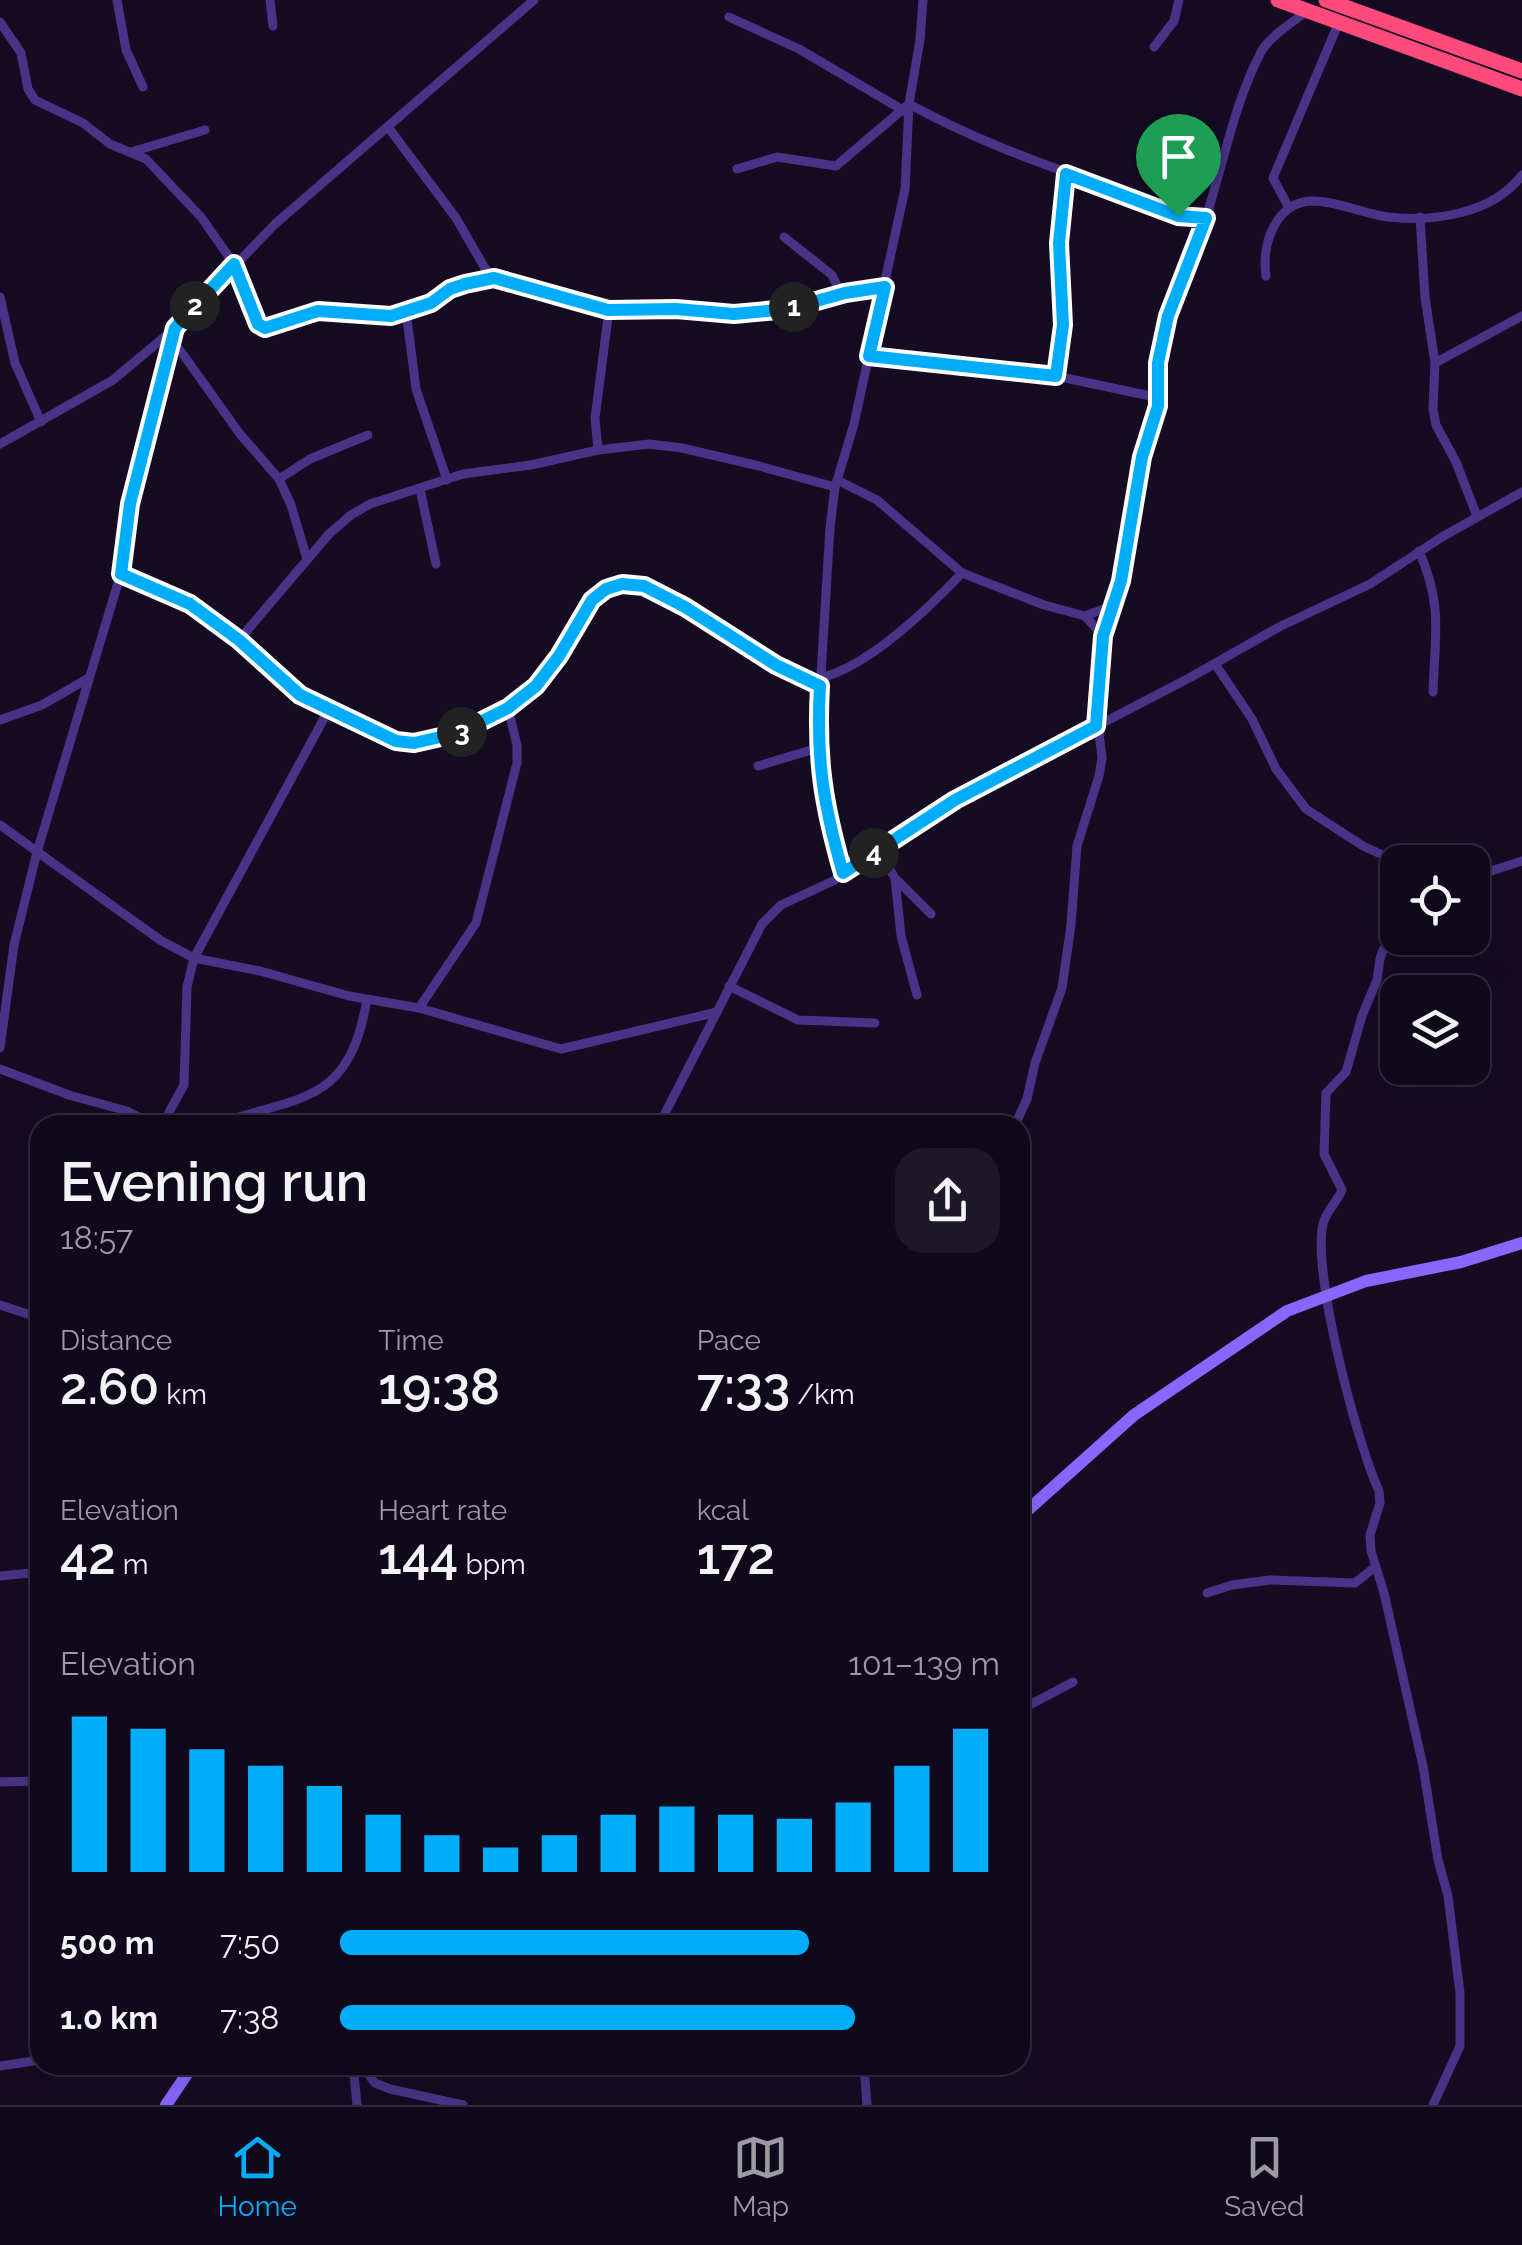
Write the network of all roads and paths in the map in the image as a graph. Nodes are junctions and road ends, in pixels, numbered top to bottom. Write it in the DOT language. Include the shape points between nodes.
graph roads {
  1 [pos="117,0"];
  2 [pos="270,0"];
  3 [pos="534,0"];
  4 [pos="923,0"];
  5 [pos="1180,0"];
  6 [pos="1278,0"];
  7 [pos="1369,0"];
  8 [pos="1337,9"];
  9 [pos="1307,10"];
  10 [pos="729,16"];
  11 [pos="1384,20"];
  12 [pos="0,22"];
  13 [pos="273,26"];
  14 [pos="1154,47"];
  15 [pos="1522,71"];
  16 [pos="143,87"];
  17 [pos="1522,90"];
  18 [pos="907,109"];
  19 [pos="388,127"];
  20 [pos="205,130"];
  21 [pos="131,152"];
  22 [pos="737,170"];
  23 [pos="1066,174"];
  24 [pos="1522,175"];
  25 [pos="1288,206"];
  26 [pos="1420,217"];
  27 [pos="1206,218"];
  28 [pos="784,237"];
  29 [pos="234,264"];
  30 [pos="1266,276"];
  31 [pos="494,278"];
  32 [pos="885,287"];
  33 [pos="840,294"];
  34 [pos="0,297"];
  35 [pos="608,310"];
  36 [pos="406,311"];
  37 [pos="1522,316"];
  38 [pos="175,328"];
  39 [pos="3,336"];
  40 [pos="172,340"];
  41 [pos="869,356"];
  42 [pos="1436,364"];
  43 [pos="1056,376"];
  44 [pos="1158,406"];
  45 [pos="41,422"];
  46 [pos="368,435"];
  47 [pos="0,444"];
  48 [pos="598,450"];
  49 [pos="279,479"];
  50 [pos="447,480"];
  51 [pos="836,484"];
  52 [pos="420,489"];
  53 [pos="1522,492"];
  54 [pos="1478,516"];
  55 [pos="1420,552"];
  56 [pos="307,559"];
  57 [pos="436,564"];
  58 [pos="962,572"];
  59 [pos="121,574"];
  60 [pos="1112,606"];
  61 [pos="1085,616"];
  62 [pos="1103,636"];
  63 [pos="239,640"];
  64 [pos="1214,664"];
  65 [pos="87,679"];
  66 [pos="820,682"];
  67 [pos="1433,692"];
  68 [pos="508,708"];
  69 [pos="328,712"];
  70 [pos="0,720"];
  71 [pos="1096,726"];
  72 [pos="818,748"];
  73 [pos="758,766"];
  74 [pos="0,825"];
  75 [pos="878,850"];
  76 [pos="37,852"];
  77 [pos="1380,854"];
  78 [pos="1522,861"];
  79 [pos="1490,871"];
  80 [pos="843,873"];
  81 [pos="895,878"];
  82 [pos="931,914"];
  83 [pos="1381,955"];
  84 [pos="194,958"];
  85 [pos="730,986"];
  86 [pos="916,995"];
  87 [pos="367,999"];
  88 [pos="419,1008"];
  89 [pos="717,1012"];
  90 [pos="875,1023"];
  91 [pos="0,1048"];
  92 [pos="0,1069"];
  93 [pos="135,1115"];
  94 [pos="168,1115"];
  95 [pos="242,1115"];
  96 [pos="664,1115"];
  97 [pos="1020,1115"];
  98 [pos="1522,1242"];
  99 [pos="1325,1296"];
  100 [pos="0,1305"];
  101 [pos="30,1315"];
  102 [pos="1030,1508"];
  103 [pos="1375,1567"];
  104 [pos="30,1573"];
  105 [pos="0,1576"];
  106 [pos="1208,1593"];
  107 [pos="1073,1682"];
  108 [pos="1030,1705"];
  109 [pos="30,1781"];
  110 [pos="0,1782"];
  111 [pos="30,2062"];
  112 [pos="0,2066"];
  113 [pos="186,2075"];
  114 [pos="354,2075"];
  115 [pos="369,2075"];
  116 [pos="865,2075"];
  117 [pos="375,2083"];
  118 [pos="356,2088"];
  119 [pos="166,2105"];
  120 [pos="358,2105"];
  121 [pos="463,2105"];
  122 [pos="867,2105"];
  123 [pos="1433,2105"];
  1 -- 16 [label="street" via="126,50"];
  2 -- 13 [label="street"];
  3 -- 19 [label="street"];
  4 -- 18 [label="street"];
  5 -- 14 [label="street"];
  6 -- 9 [label="highway"];
  7 -- 11 [label="highway"];
  8 -- 9 [label="highway"];
  8 -- 11 [label="highway"];
  8 -- 17 [label="highway"];
  8 -- 25 [label="street" via="1273,178"];
  9 -- 27 [label="street" via="1263,48"];
  10 -- 18 [label="street"];
  11 -- 15 [label="highway"];
  12 -- 21 [label="street" via="21,53 36,100"];
  18 -- 22 [label="street" via="836,166 777,158"];
  18 -- 23 [label="street"];
  18 -- 32 [label="street" via="904,189"];
  19 -- 29 [label="street"];
  19 -- 31 [label="street"];
  20 -- 21 [label="street"];
  21 -- 29 [label="street" via="160,172"];
  23 -- 27 [label="street" via="1178,216"];
  23 -- 43 [label="street"];
  24 -- 26 [label="street" via="1484,205"];
  25 -- 26 [label="street" via="1311,201"];
  25 -- 30 [label="street" via="1275,225"];
  26 -- 42 [label="street"];
  27 -- 44 [label="street" via="1168,316"];
  28 -- 33 [label="street" via="832,275"];
  29 -- 36 [label="street" via="265,328 318,311"];
  29 -- 38 [label="street"];
  31 -- 35 [label="street"];
  31 -- 36 [label="street" via="450,289"];
  32 -- 33 [label="street"];
  32 -- 41 [label="street"];
  33 -- 35 [label="street" via="760,312"];
  34 -- 39 [label="street"];
  35 -- 48 [label="street" via="595,418"];
  36 -- 50 [label="street" via="416,390"];
  37 -- 42 [label="street"];
  38 -- 40 [label="street"];
  38 -- 45 [label="street" via="112,380"];
  39 -- 45 [label="street"];
  40 -- 49 [label="street"];
  40 -- 59 [label="street" via="130,504"];
  41 -- 43 [label="street"];
  41 -- 51 [label="street"];
  42 -- 54 [label="street" via="1436,424"];
  43 -- 44 [label="street" via="1149,394"];
  44 -- 60 [label="street"];
  45 -- 47 [label="street"];
  46 -- 49 [label="street"];
  48 -- 50 [label="street"];
  48 -- 51 [label="street" via="682,448"];
  49 -- 56 [label="street"];
  50 -- 52 [label="street"];
  51 -- 58 [label="street" via="877,500"];
  51 -- 66 [label="street"];
  52 -- 56 [label="street" via="370,504"];
  52 -- 57 [label="street"];
  53 -- 54 [label="street"];
  54 -- 55 [label="street"];
  55 -- 64 [label="street"];
  55 -- 67 [label="street" via="1437,608"];
  56 -- 63 [label="street"];
  58 -- 61 [label="street"];
  58 -- 66 [label="street" via="862,660"];
  59 -- 63 [label="street" via="190,604"];
  59 -- 65 [label="street"];
  60 -- 61 [label="street"];
  60 -- 62 [label="street"];
  61 -- 62 [label="street"];
  62 -- 71 [label="street"];
  63 -- 69 [label="street"];
  64 -- 71 [label="street"];
  64 -- 77 [label="street" via="1306,810"];
  65 -- 70 [label="street"];
  65 -- 76 [label="street"];
  66 -- 68 [label="street" via="776,665 644,586 622,584 592,600 548,671"];
  66 -- 72 [label="street"];
  68 -- 69 [label="street" via="458,733 414,743"];
  68 -- 88 [label="street" via="518,763 484,900 468,938"];
  69 -- 84 [label="street"];
  71 -- 75 [label="street" via="955,800"];
  71 -- 97 [label="street" via="1102,758 1077,846 1062,988"];
  72 -- 73 [label="street"];
  72 -- 80 [label="street" via="828,824"];
  74 -- 76 [label="street"];
  75 -- 80 [label="street"];
  75 -- 81 [label="street"];
  76 -- 84 [label="street"];
  76 -- 91 [label="street" via="14,946"];
  78 -- 79 [label="street"];
  80 -- 85 [label="street" via="771,912"];
  81 -- 82 [label="street"];
  81 -- 86 [label="street"];
  83 -- 99 [label="street" via="1346,1072 1326,1093 1324,1154 1342,1190 1324,1222"];
  84 -- 87 [label="street"];
  84 -- 94 [label="street" via="184,1085"];
  85 -- 89 [label="street"];
  85 -- 90 [label="street" via="798,1020"];
  87 -- 88 [label="street"];
  87 -- 95 [label="street" via="352,1056 327,1086"];
  88 -- 89 [label="street" via="561,1049"];
  89 -- 96 [label="street"];
  92 -- 93 [label="street"];
  98 -- 99 [label="street"];
  99 -- 102 [label="street" via="1252,1332 1134,1415"];
  99 -- 103 [label="street" via="1379,1491 1370,1535"];
  100 -- 101 [label="street"];
  103 -- 106 [label="street" via="1356,1583 1270,1580"];
  103 -- 123 [label="street" via="1423,1766 1460,1993 1460,2046"];
  104 -- 105 [label="street"];
  107 -- 108 [label="street"];
  109 -- 110 [label="street"];
  111 -- 112 [label="street"];
  113 -- 119 [label="street"];
  114 -- 118 [label="street"];
  115 -- 117 [label="street"];
  116 -- 122 [label="street"];
  117 -- 118 [label="street"];
  117 -- 121 [label="street"];
  118 -- 120 [label="street"];
}
